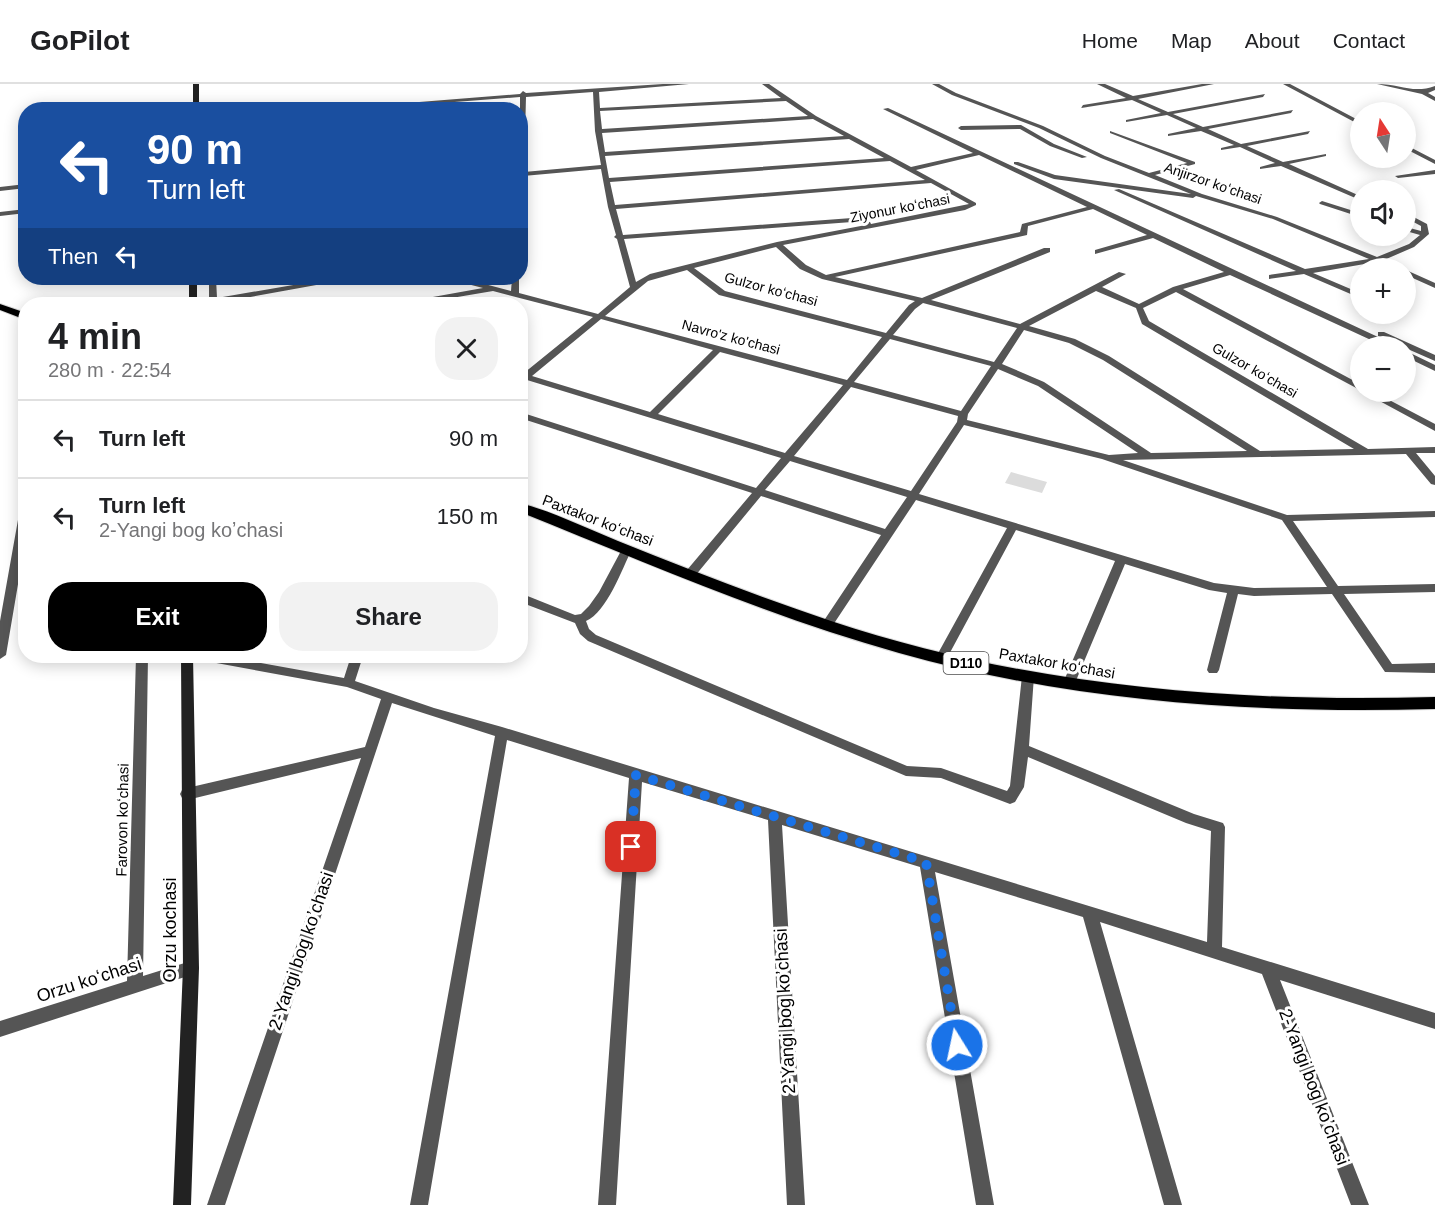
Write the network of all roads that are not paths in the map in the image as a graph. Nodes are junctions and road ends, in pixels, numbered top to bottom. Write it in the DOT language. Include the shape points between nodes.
graph roads {
  1 [pos="196,84"];
  2 [pos="686,84"];
  3 [pos="765,84"];
  4 [pos="935,84"];
  5 [pos="1100,84"];
  6 [pos="1211,84"];
  7 [pos="1286,84"];
  8 [pos="1380,84"];
  9 [pos="1435,88"];
  10 [pos="596,90"];
  11 [pos="523,93"];
  12 [pos="1425,94"];
  13 [pos="1263,95"];
  14 [pos="465,98"];
  15 [pos="1134,98"];
  16 [pos="1435,98"];
  17 [pos="786,99"];
  18 [pos="196,102"];
  19 [pos="435,102"];
  20 [pos="464,102"];
  21 [pos="523,102"];
  22 [pos="1083,107"];
  23 [pos="886,109"];
  24 [pos="596,110"];
  25 [pos="1291,111"];
  26 [pos="1167,113"];
  27 [pos="814,117"];
  28 [pos="1350,118"];
  29 [pos="1128,121"];
  30 [pos="961,128"];
  31 [pos="1204,129"];
  32 [pos="598,131"];
  33 [pos="1112,132"];
  34 [pos="1308,132"];
  35 [pos="1170,135"];
  36 [pos="850,137"];
  37 [pos="1242,145"];
  38 [pos="1223,149"];
  39 [pos="1416,152"];
  40 [pos="602,154"];
  41 [pos="978,154"];
  42 [pos="1324,155"];
  43 [pos="894,159"];
  44 [pos="1435,162"];
  45 [pos="1283,164"];
  46 [pos="603,167"];
  47 [pos="1262,168"];
  48 [pos="912,169"];
  49 [pos="1435,172"];
  50 [pos="528,173"];
  51 [pos="1149,175"];
  52 [pos="1398,176"];
  53 [pos="605,180"];
  54 [pos="934,181"];
  55 [pos="18,187"];
  56 [pos="0,189"];
  57 [pos="1117,190"];
  58 [pos="1350,194"];
  59 [pos="1200,195"];
  60 [pos="1183,196"];
  61 [pos="1322,202"];
  62 [pos="611,207"];
  63 [pos="1093,207"];
  64 [pos="18,212"];
  65 [pos="1350,212"];
  66 [pos="0,214"];
  67 [pos="1416,220"];
  68 [pos="871,224"];
  69 [pos="1416,231"];
  70 [pos="1425,234"];
  71 [pos="1154,235"];
  72 [pos="618,237"];
  73 [pos="777,244"];
  74 [pos="1047,250"];
  75 [pos="1098,252"];
  76 [pos="1371,258"];
  77 [pos="1383,258"];
  78 [pos="1350,265"];
  79 [pos="688,267"];
  80 [pos="1302,271"];
  81 [pos="1230,272"];
  82 [pos="1122,274"];
  83 [pos="825,277"];
  84 [pos="1272,277"];
  85 [pos="1416,277"];
  86 [pos="283,285"];
  87 [pos="478,285"];
  88 [pos="516,285"];
  89 [pos="1435,286"];
  90 [pos="1095,287"];
  91 [pos="634,288"];
  92 [pos="491,289"];
  93 [pos="1176,289"];
  94 [pos="1350,292"];
  95 [pos="515,294"];
  96 [pos="236,297"];
  97 [pos="445,297"];
  98 [pos="527,297"];
  99 [pos="528,297"];
  100 [pos="921,300"];
  101 [pos="0,307"];
  102 [pos="1139,307"];
  103 [pos="18,313"];
  104 [pos="603,316"];
  105 [pos="1023,326"];
  106 [pos="1371,329"];
  107 [pos="887,335"];
  108 [pos="1368,336"];
  109 [pos="719,348"];
  110 [pos="1416,359"];
  111 [pos="1435,359"];
  112 [pos="1425,363"];
  113 [pos="997,365"];
  114 [pos="1435,368"];
  115 [pos="528,372"];
  116 [pos="528,379"];
  117 [pos="848,382"];
  118 [pos="1350,382"];
  119 [pos="1387,402"];
  120 [pos="651,416"];
  121 [pos="528,418"];
  122 [pos="962,418"];
  123 [pos="1435,428"];
  124 [pos="1435,450"];
  125 [pos="1365,451"];
  126 [pos="1409,451"];
  127 [pos="1257,453"];
  128 [pos="1147,455"];
  129 [pos="786,456"];
  130 [pos="1105,457"];
  131 [pos="1435,482"];
  132 [pos="759,492"];
  133 [pos="912,496"];
  134 [pos="528,510"];
  135 [pos="1435,514"];
  136 [pos="1286,518"];
  137 [pos="1013,527"];
  138 [pos="887,533"];
  139 [pos="627,549"];
  140 [pos="18,550"];
  141 [pos="1121,559"];
  142 [pos="692,573"];
  143 [pos="1435,588"];
  144 [pos="1336,590"];
  145 [pos="1233,591"];
  146 [pos="528,600"];
  147 [pos="579,619"];
  148 [pos="827,625"];
  149 [pos="0,655"];
  150 [pos="942,657"];
  151 [pos="142,663"];
  152 [pos="187,663"];
  153 [pos="238,663"];
  154 [pos="355,663"];
  155 [pos="1435,668"];
  156 [pos="1213,670"];
  157 [pos="1028,676"];
  158 [pos="348,683"];
  159 [pos="1069,683"];
  160 [pos="388,697"];
  161 [pos="1435,703"];
  162 [pos="502,732"];
  163 [pos="1022,749"];
  164 [pos="368,751"];
  165 [pos="636,775"];
  166 [pos="187,794"];
  167 [pos="775,817"];
  168 [pos="926,862"];
  169 [pos="1089,912"];
  170 [pos="1214,952"];
  171 [pos="190,968"];
  172 [pos="1268,970"];
  173 [pos="135,986"];
  174 [pos="1435,1021"];
  175 [pos="0,1029"];
  176 [pos="182,1205"];
  177 [pos="216,1205"];
  178 [pos="419,1205"];
  179 [pos="607,1205"];
  180 [pos="796,1205"];
  181 [pos="985,1205"];
  182 [pos="1173,1205"];
  183 [pos="1359,1205"];
  1 -- 18 [label="main road"];
  2 -- 10 [label="street"];
  3 -- 17 [label="street, Ziyonur koʻchasi"];
  4 -- 51 [label="street, Anjirzor koʻchasi"];
  5 -- 15 [label="street"];
  6 -- 15 [label="street"];
  7 -- 28 [label="street"];
  8 -- 12 [label="street"];
  9 -- 12 [label="street"];
  10 -- 11 [label="street"];
  10 -- 24 [label="street"];
  11 -- 14 [label="street"];
  11 -- 21 [label="street"];
  12 -- 16 [label="street"];
  13 -- 26 [label="street"];
  14 -- 19 [label="street"];
  14 -- 20 [label="street"];
  15 -- 22 [label="street"];
  15 -- 26 [label="street"];
  17 -- 24 [label="street"];
  17 -- 27 [label="street, Ziyonur koʻchasi"];
  23 -- 41 [label="street"];
  24 -- 32 [label="street"];
  25 -- 31 [label="street"];
  26 -- 29 [label="street"];
  26 -- 31 [label="street"];
  27 -- 32 [label="street"];
  27 -- 36 [label="street, Ziyonur koʻchasi"];
  30 -- 60 [label="street" via="1021,127 1052,145"];
  31 -- 35 [label="street"];
  31 -- 37 [label="street"];
  32 -- 40 [label="street"];
  33 -- 51 [label="street" via="1193,163"];
  34 -- 37 [label="street"];
  36 -- 40 [label="street"];
  36 -- 43 [label="street, Ziyonur koʻchasi"];
  37 -- 38 [label="street"];
  37 -- 45 [label="street"];
  39 -- 44 [label="street"];
  40 -- 46 [label="street"];
  41 -- 48 [label="street"];
  41 -- 60 [label="street" via="989,152 1054,177"];
  41 -- 63 [label="street"];
  42 -- 45 [label="street"];
  43 -- 48 [label="street, Ziyonur koʻchasi"];
  43 -- 53 [label="street"];
  45 -- 47 [label="street"];
  45 -- 58 [label="street"];
  46 -- 50 [label="street"];
  46 -- 53 [label="street"];
  48 -- 54 [label="street, Ziyonur koʻchasi"];
  49 -- 52 [label="street"];
  51 -- 59 [label="street, Anjirzor koʻchasi"];
  53 -- 62 [label="street"];
  54 -- 62 [label="street"];
  54 -- 68 [label="street, Ziyonur koʻchasi" via="974,204"];
  55 -- 56 [label="street"];
  57 -- 80 [label="street"];
  59 -- 60 [label="street"];
  59 -- 76 [label="street, Anjirzor koʻchasi" via="1275,218"];
  61 -- 65 [label="street"];
  62 -- 72 [label="street"];
  63 -- 71 [label="street"];
  63 -- 83 [label="street" via="1027,224 1023,226 1024,233"];
  64 -- 66 [label="street"];
  67 -- 70 [label="street" via="1425,225"];
  68 -- 72 [label="street" via="852,220"];
  68 -- 73 [label="street, Ziyonur koʻchasi"];
  69 -- 70 [label="street"];
  70 -- 77 [label="street"];
  71 -- 75 [label="street"];
  71 -- 81 [label="street"];
  72 -- 91 [label="street"];
  73 -- 79 [label="street, Ziyonur koʻchasi"];
  73 -- 83 [label="street, Gulzor koʻchasi" via="803,267"];
  74 -- 100 [label="street"];
  78 -- 80 [label="street, Anjirzor koʻchasi"];
  79 -- 91 [label="street, Ziyonur koʻchasi" via="645,279"];
  79 -- 107 [label="street, Gulzor koʻchasi" via="722,293"];
  80 -- 84 [label="street, Anjirzor koʻchasi"];
  80 -- 94 [label="street"];
  81 -- 93 [label="street"];
  81 -- 108 [label="street"];
  82 -- 90 [label="street"];
  83 -- 100 [label="street, Gulzor koʻchasi"];
  85 -- 89 [label="street"];
  86 -- 96 [label="street"];
  87 -- 92 [label="street, Navro'z ko'chasi"];
  88 -- 95 [label="street"];
  90 -- 102 [label="street, Gulzor koʻchasi"];
  90 -- 105 [label="street"];
  91 -- 104 [label="street, Ziyonur koʻchasi"];
  92 -- 95 [label="street, Navro'z ko'chasi"];
  92 -- 97 [label="street"];
  93 -- 102 [label="street"];
  93 -- 118 [label="street"];
  95 -- 98 [label="street, Navro'z ko'chasi"];
  99 -- 104 [label="street, Navro'z ko'chasi"];
  100 -- 105 [label="street, Gulzor koʻchasi"];
  100 -- 107 [label="street"];
  101 -- 103 [label="main road"];
  102 -- 125 [label="street, Gulzor koʻchasi" via="1145,322"];
  104 -- 109 [label="street, Navro'z ko'chasi"];
  104 -- 115 [label="street, Ziyonur koʻchasi"];
  105 -- 113 [label="street"];
  105 -- 127 [label="street, Gulzor koʻchasi" via="1091,349"];
  106 -- 111 [label="street"];
  107 -- 113 [label="street, Gulzor koʻchasi"];
  107 -- 117 [label="street"];
  109 -- 117 [label="street, Navro'z ko'chasi"];
  109 -- 120 [label="street"];
  110 -- 112 [label="street"];
  111 -- 112 [label="street"];
  112 -- 114 [label="street"];
  113 -- 122 [label="street"];
  113 -- 128 [label="street, Gulzor koʻchasi" via="1041,384"];
  116 -- 120 [label="street"];
  117 -- 122 [label="street, Navro'z ko'chasi"];
  117 -- 129 [label="street"];
  119 -- 123 [label="street"];
  120 -- 129 [label="street"];
  121 -- 132 [label="street"];
  122 -- 130 [label="street, Navro'z ko'chasi"];
  122 -- 133 [label="street"];
  124 -- 126 [label="street"];
  125 -- 126 [label="street"];
  125 -- 127 [label="street"];
  126 -- 131 [label="street"];
  127 -- 128 [label="street"];
  128 -- 130 [label="street"];
  129 -- 132 [label="street"];
  129 -- 133 [label="street"];
  130 -- 136 [label="street"];
  132 -- 138 [label="street"];
  132 -- 142 [label="street"];
  133 -- 137 [label="street"];
  133 -- 138 [label="street"];
  134 -- 139 [label="main road, Paxtakor koʻchasi / D110"];
  135 -- 136 [label="street"];
  136 -- 144 [label="street"];
  137 -- 141 [label="street"];
  137 -- 150 [label="street"];
  138 -- 148 [label="street"];
  139 -- 142 [label="main road, Paxtakor koʻchasi / D110"];
  139 -- 147 [label="street" via="588,615"];
  140 -- 149 [label="street"];
  141 -- 145 [label="street"];
  141 -- 159 [label="street"];
  142 -- 148 [label="main road, Paxtakor koʻchasi / D110"];
  143 -- 144 [label="street"];
  144 -- 145 [label="street"];
  144 -- 155 [label="street" via="1389,669"];
  145 -- 156 [label="street"];
  146 -- 147 [label="street"];
  147 -- 163 [label="street" via="592,638 906,771 941,773 1010,798 1017,787"];
  148 -- 150 [label="main road, Paxtakor koʻchasi / D110"];
  150 -- 157 [label="main road, Paxtakor koʻchasi / D110"];
  151 -- 173 [label="street, Farovon koʻchasi"];
  152 -- 166 [label="main road, Orzu kochasi"];
  153 -- 158 [label="street"];
  154 -- 158 [label="street"];
  157 -- 159 [label="main road, Paxtakor koʻchasi / D110"];
  157 -- 163 [label="street"];
  158 -- 160 [label="street"];
  159 -- 161 [label="main road, Paxtakor koʻchasi / D110" via="1283,705"];
  160 -- 162 [label="street"];
  160 -- 164 [label="street, 2-Yangi bog koʼchasi"];
  162 -- 165 [label="street"];
  162 -- 178 [label="street"];
  163 -- 170 [label="street" via="1218,827"];
  164 -- 166 [label="street"];
  164 -- 177 [label="street, 2-Yangi bog koʼchasi"];
  165 -- 167 [label="street"];
  165 -- 179 [label="street"];
  166 -- 171 [label="main road, Orzu kochasi"];
  167 -- 168 [label="street"];
  167 -- 180 [label="street, 2-Yangi bog koʼchasi"];
  168 -- 169 [label="street"];
  168 -- 181 [label="street"];
  169 -- 170 [label="street"];
  169 -- 182 [label="street"];
  170 -- 172 [label="street"];
  171 -- 173 [label="street, Orzu koʻchasi"];
  171 -- 176 [label="main road, Orzu kochasi"];
  172 -- 174 [label="street"];
  172 -- 183 [label="street, 2-Yangi bog koʼchasi"];
  173 -- 175 [label="street, Orzu koʻchasi"];
}
